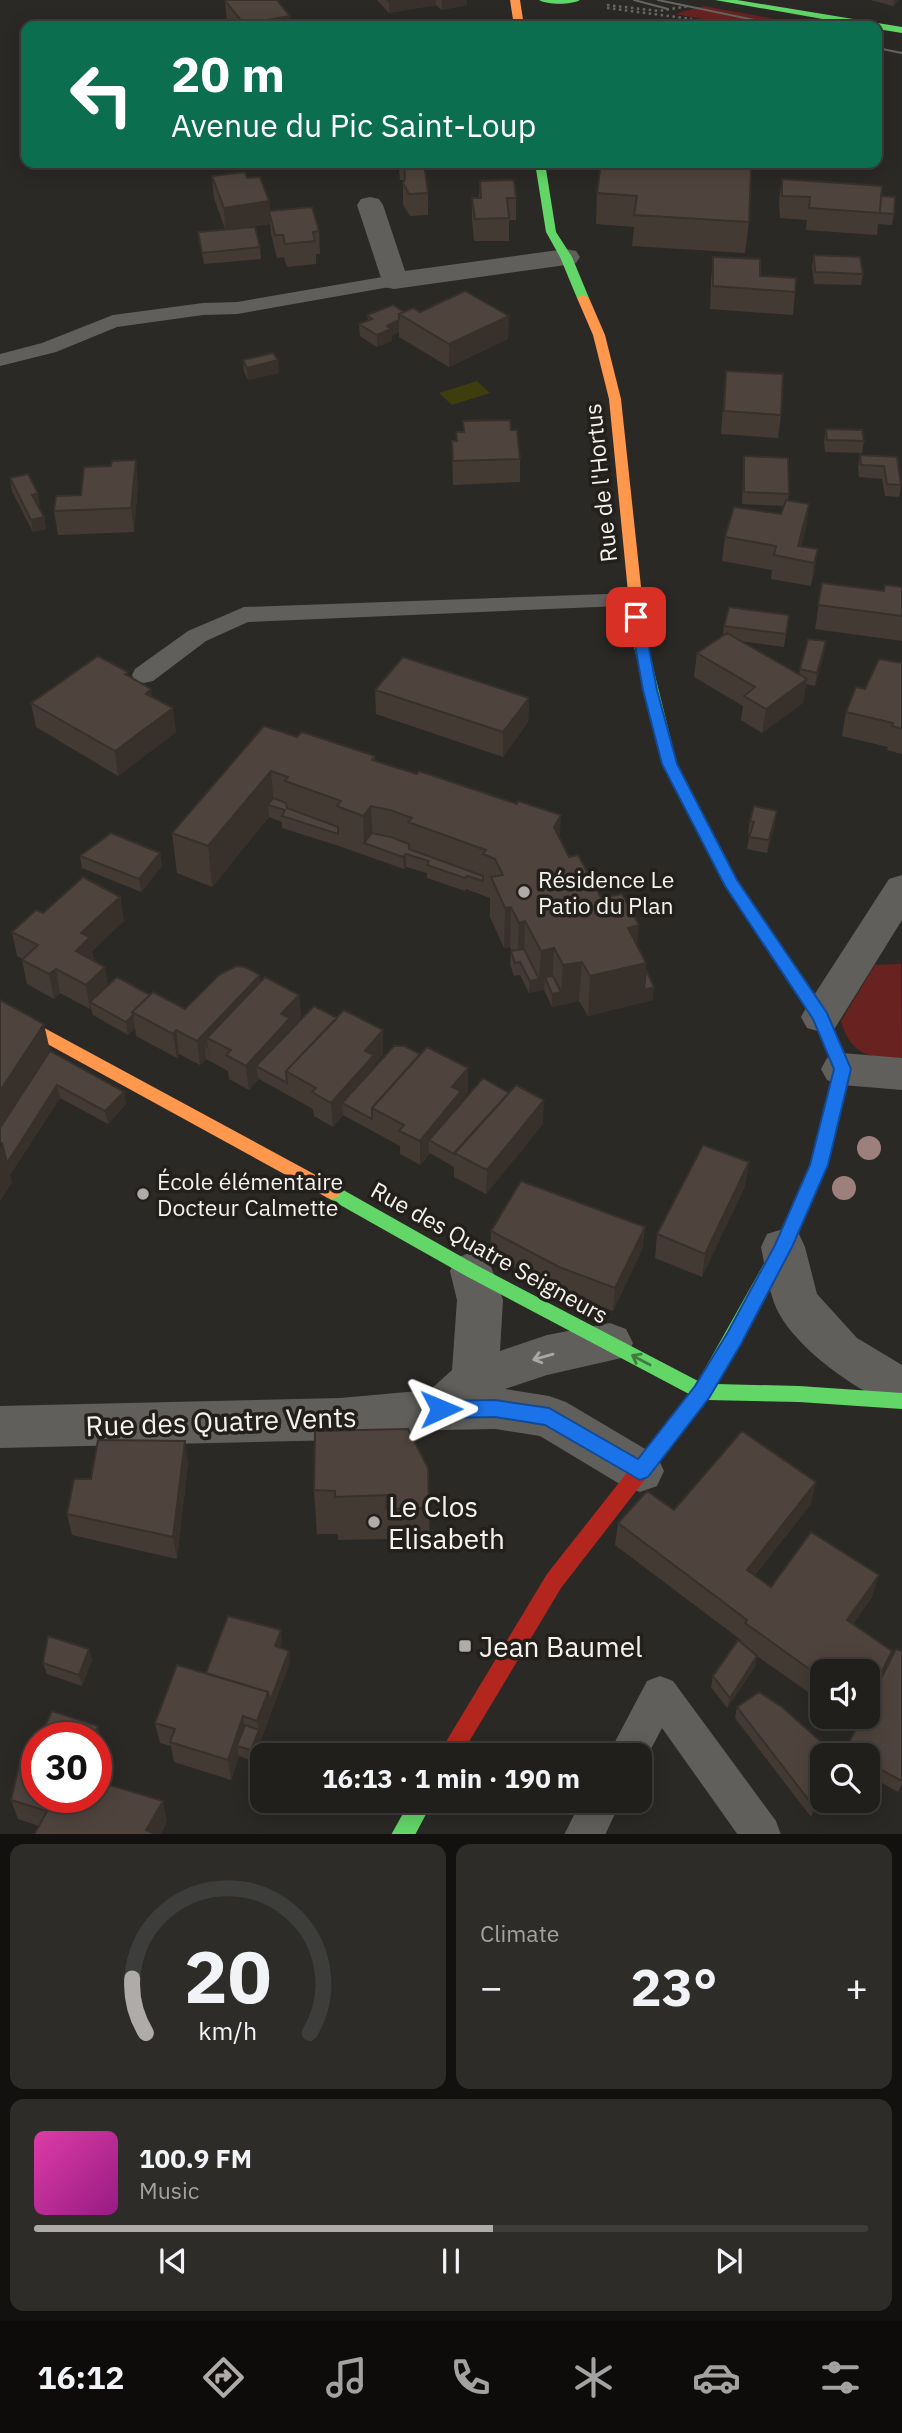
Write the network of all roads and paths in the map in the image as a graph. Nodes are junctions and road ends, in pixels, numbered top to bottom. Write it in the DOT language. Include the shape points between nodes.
graph roads {
  1 [pos="515,0"];
  2 [pos="544,0"];
  3 [pos="575,0"];
  4 [pos="720,0"];
  5 [pos="554,1"];
  6 [pos="695,20"];
  7 [pos="518,21"];
  8 [pos="847,21"];
  9 [pos="882,27"];
  10 [pos="902,30"];
  11 [pos="541,168"];
  12 [pos="370,205"];
  13 [pos="566,257"];
  14 [pos="394,281"];
  15 [pos="0,360"];
  16 [pos="635,600"];
  17 [pos="144,675"];
  18 [pos="902,889"];
  19 [pos="0,1010"];
  20 [pos="821,1017"];
  21 [pos="842,1069"];
  22 [pos="902,1074"];
  23 [pos="783,1247"];
  24 [pos="472,1270"];
  25 [pos="610,1343"];
  26 [pos="475,1379"];
  27 [pos="902,1389"];
  28 [pos="702,1392"];
  29 [pos="902,1401"];
  30 [pos="441,1409"];
  31 [pos="0,1427"];
  32 [pos="640,1471"];
  33 [pos="456,1743"];
  34 [pos="633,1743"];
  35 [pos="415,1813"];
  36 [pos="595,1813"];
  37 [pos="403,1834"];
  38 [pos="584,1834"];
  39 [pos="761,1834"];
  1 -- 7 [label="main road"];
  2 -- 5 [label="main road"];
  3 -- 5 [label="main road"];
  4 -- 8 [label="main road"];
  5 -- 6 [label="path" via="556,9 606,8"];
  9 -- 10 [label="main road"];
  11 -- 13 [label="main road, Rue de l'Hortus" via="550,229"];
  12 -- 14 [label="street"];
  13 -- 14 [label="street"];
  13 -- 16 [label="main road, Rue de l'Hortus" via="599,335 615,399"];
  14 -- 15 [label="lane" via="237,308 113,321 49,348"];
  16 -- 17 [label="lane" via="244,615 197,636"];
  16 -- 20 [label="main road, Rue de l'Hortus" via="639,639 670,764 730,882"];
  18 -- 20 [label="street"];
  19 -- 24 [label="main road, Rue des Quatre Seigneurs"];
  20 -- 21 [label="main road, Rue de l'Hortus"];
  21 -- 22 [label="street"];
  21 -- 23 [label="main road" via="819,1165"];
  23 -- 27 [label="street" via="797,1303 841,1352"];
  23 -- 28 [label="main road"];
  24 -- 25 [label="main road, Rue des Quatre Seigneurs"];
  24 -- 26 [label="street" via="480,1300"];
  25 -- 26 [label="street, one-way" via="547,1355"];
  28 -- 25 [label="main road, Rue des Quatre Seigneurs, one-way"];
  26 -- 30 [label="street"];
  28 -- 29 [label="main road"];
  28 -- 32 [label="main road"];
  30 -- 31 [label="street, Rue des Quatre Vents" via="340,1419"];
  30 -- 32 [label="street, Rue des Quatre Vents" via="495,1408 549,1417"];
  32 -- 33 [label="main road" via="554,1581"];
  34 -- 39 [label="lane" via="660,1694"];
  35 -- 37 [label="main road"];
  36 -- 38 [label="lane"];
}
